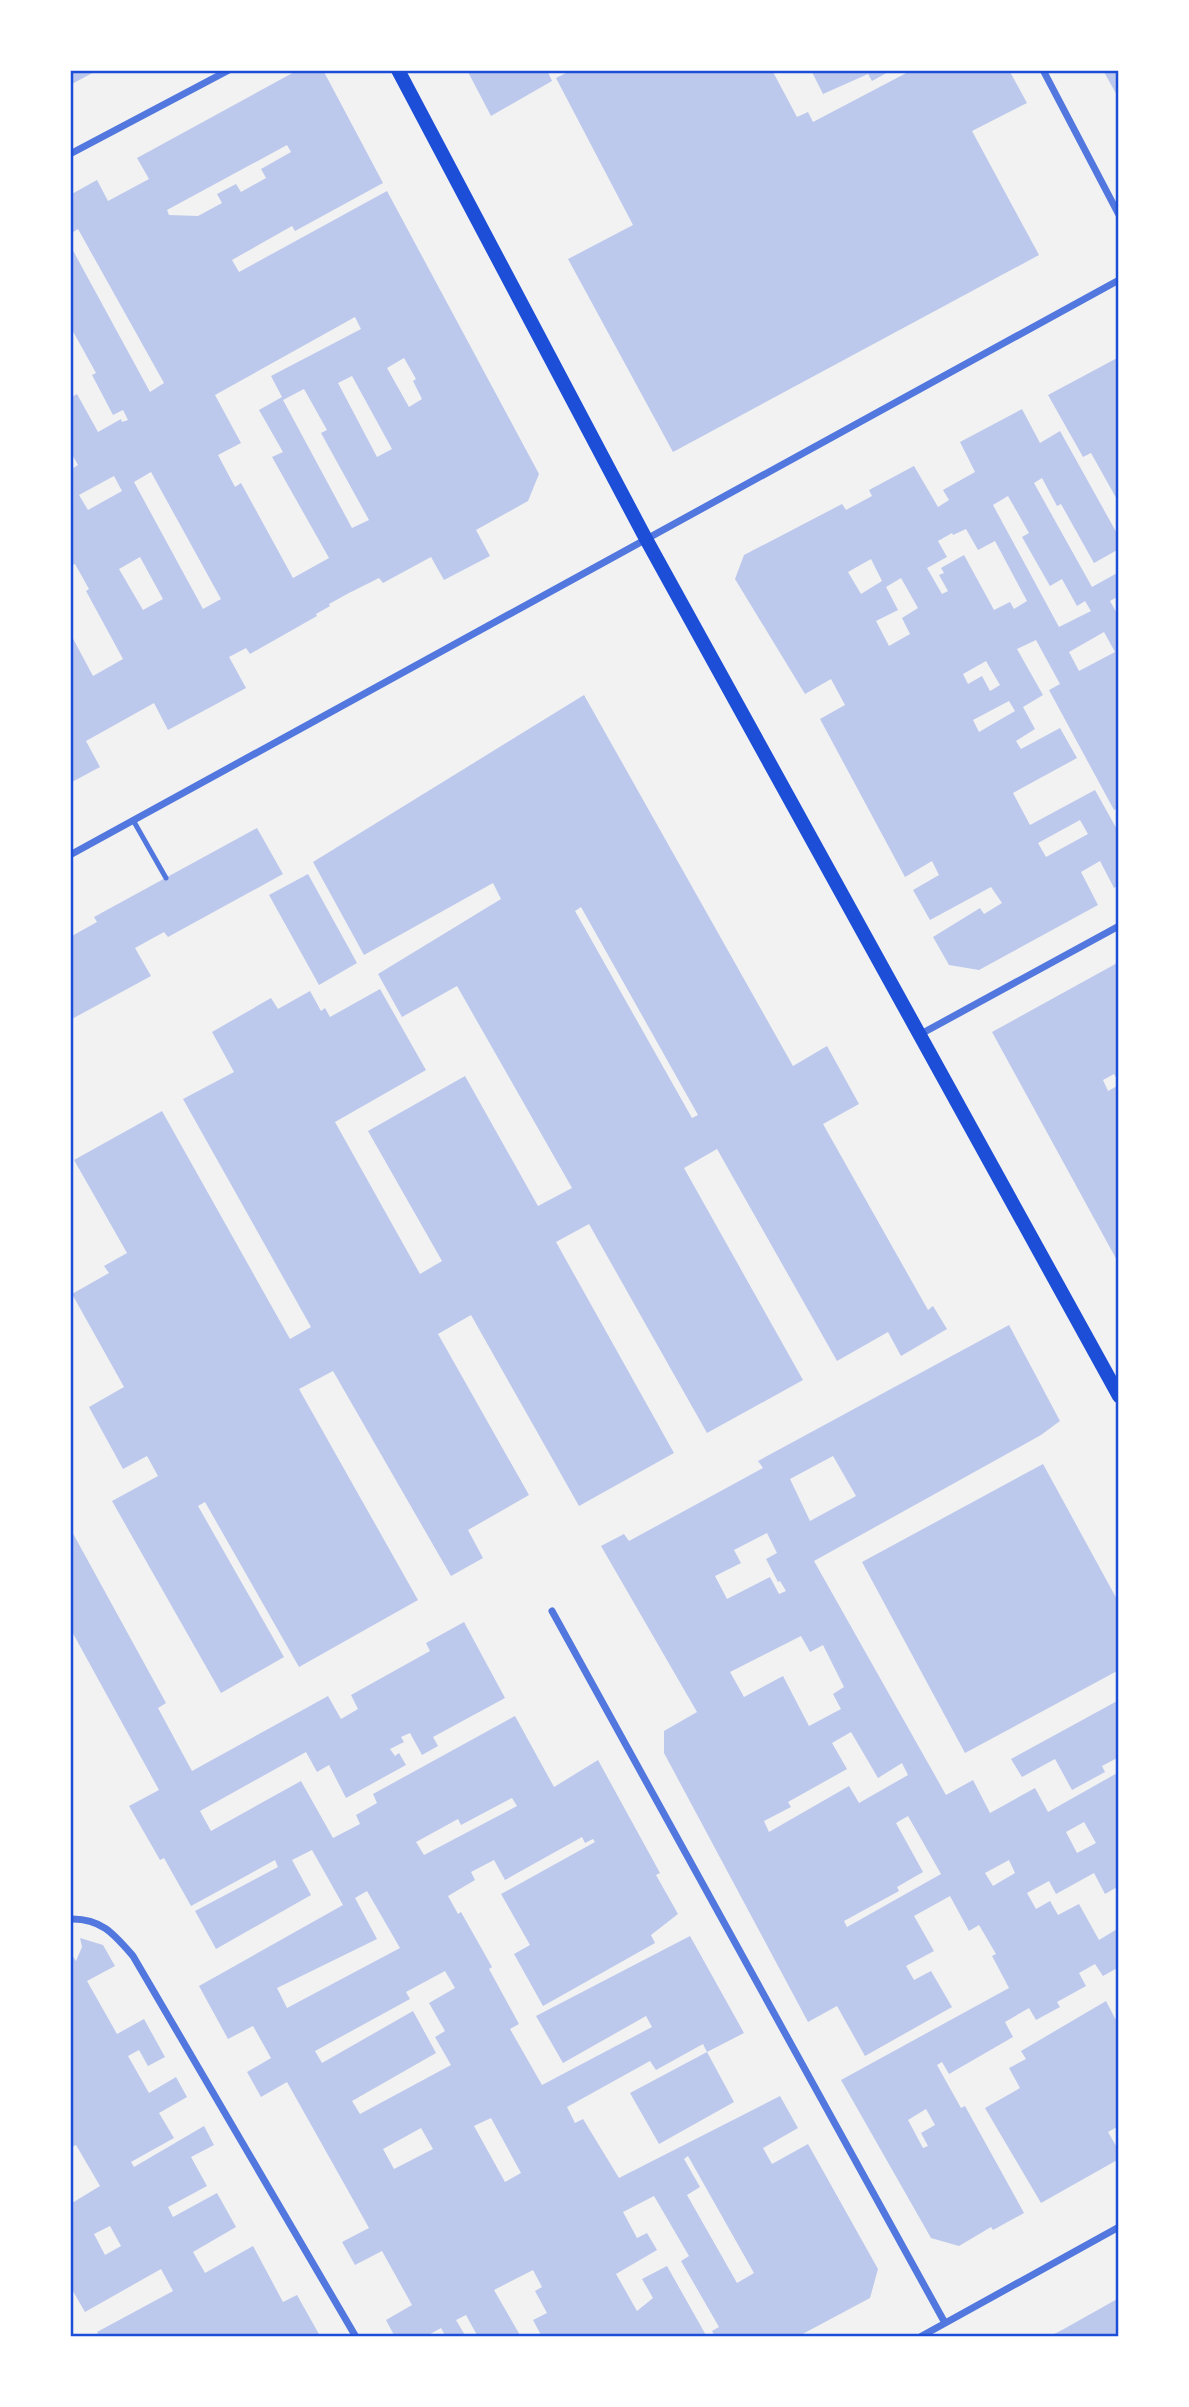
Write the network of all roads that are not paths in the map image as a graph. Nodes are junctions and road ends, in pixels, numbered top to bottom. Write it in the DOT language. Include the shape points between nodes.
graph roads {
  1 [pos="229,70"];
  2 [pos="398,70"];
  3 [pos="1043,70"];
  4 [pos="70,154"];
  5 [pos="1119,215"];
  6 [pos="1119,280"];
  7 [pos="646,539"];
  8 [pos="133,820"];
  9 [pos="70,855"];
  10 [pos="166,878"];
  11 [pos="1119,926"];
  12 [pos="919,1035"];
  13 [pos="1119,1396"];
  14 [pos="552,1611"];
  15 [pos="70,1919"];
  16 [pos="1119,2227"];
  17 [pos="945,2323"];
  18 [pos="356,2337"];
  19 [pos="920,2337"];
  1 -- 4 [label="street"];
  2 -- 7 [label="main road"];
  3 -- 5 [label="street"];
  6 -- 7 [label="street"];
  7 -- 8 [label="street"];
  7 -- 12 [label="main road"];
  8 -- 9 [label="street"];
  8 -- 10 [label="lane"];
  11 -- 12 [label="street"];
  12 -- 13 [label="main road"];
  14 -- 17 [label="street"];
  15 -- 18 [label="street" via="94,1921 113,1933 133,1956"];
  16 -- 17 [label="street"];
  17 -- 19 [label="street"];
}
